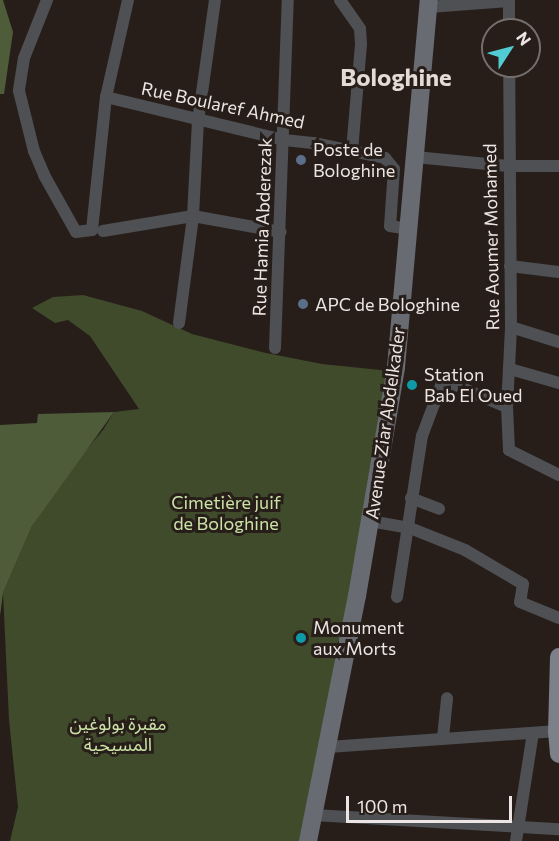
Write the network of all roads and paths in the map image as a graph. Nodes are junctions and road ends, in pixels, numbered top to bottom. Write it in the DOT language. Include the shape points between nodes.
graph roads {
  1 [pos="47,0"];
  2 [pos="128,0"];
  3 [pos="215,0"];
  4 [pos="288,0"];
  5 [pos="340,0"];
  6 [pos="509,0"];
  7 [pos="429,4"];
  8 [pos="509,18"];
  9 [pos="509,78"];
  10 [pos="106,97"];
  11 [pos="198,121"];
  12 [pos="284,140"];
  13 [pos="352,152"];
  14 [pos="415,157"];
  15 [pos="508,166"];
  16 [pos="559,166"];
  17 [pos="193,216"];
  18 [pos="409,229"];
  19 [pos="97,230"];
  20 [pos="281,232"];
  21 [pos="510,266"];
  22 [pos="559,272"];
  23 [pos="179,323"];
  24 [pos="511,327"];
  25 [pos="559,342"];
  26 [pos="275,348"];
  27 [pos="510,369"];
  28 [pos="559,383"];
  29 [pos="507,407"];
  30 [pos="559,475"];
  31 [pos="411,498"];
  32 [pos="439,508"];
  33 [pos="370,521"];
  34 [pos="410,528"];
  35 [pos="397,597"];
  36 [pos="559,618"];
  37 [pos="559,657"];
  38 [pos="447,698"];
  39 [pos="557,731"];
  40 [pos="533,733"];
  41 [pos="443,737"];
  42 [pos="328,747"];
  43 [pos="559,754"];
  44 [pos="313,815"];
  45 [pos="519,825"];
  46 [pos="559,829"];
  47 [pos="308,841"];
  48 [pos="516,841"];
  1 -- 19 [label="street" via="24,58 19,91 34,151 67,220 76,232"];
  2 -- 10 [label="street"];
  3 -- 11 [label="street"];
  4 -- 12 [label="street, Rue Hamia Abderezak"];
  5 -- 13 [label="street" via="360,29"];
  6 -- 7 [label="street"];
  6 -- 8 [label="street"];
  7 -- 14 [label="main road, Avenue Ziar Abdelkader"];
  9 -- 15 [label="street, Rue Aoumer Mohamed"];
  10 -- 11 [label="street, Rue Boularef Ahmed"];
  10 -- 19 [label="street"];
  11 -- 12 [label="street, Rue Boularef Ahmed"];
  11 -- 17 [label="street"];
  12 -- 13 [label="street, Rue Boularef Ahmed"];
  12 -- 20 [label="street, Rue Hamia Abderezak"];
  13 -- 18 [label="street, Rue Boularef Ahmed" via="385,158 390,163 394,169 390,226"];
  14 -- 15 [label="street"];
  14 -- 18 [label="main road, Avenue Ziar Abdelkader"];
  15 -- 16 [label="street"];
  15 -- 21 [label="street, Rue Aoumer Mohamed"];
  17 -- 19 [label="street"];
  17 -- 20 [label="street"];
  17 -- 23 [label="street"];
  18 -- 33 [label="main road, Avenue Ziar Abdelkader" via="396,367"];
  20 -- 26 [label="street, Rue Hamia Abderezak"];
  21 -- 22 [label="street"];
  21 -- 24 [label="street, Rue Aoumer Mohamed"];
  24 -- 25 [label="street"];
  24 -- 27 [label="street, Rue Aoumer Mohamed"];
  27 -- 28 [label="street"];
  27 -- 29 [label="street, Rue Aoumer Mohamed"];
  29 -- 30 [label="street, Rue Aoumer Mohamed" via="509,450"];
  29 -- 31 [label="street" via="443,380 422,436"];
  31 -- 32 [label="street"];
  31 -- 34 [label="street"];
  33 -- 34 [label="street"];
  33 -- 42 [label="main road, Avenue Ziar Abdelkader"];
  34 -- 35 [label="street"];
  34 -- 36 [label="street" via="465,550 523,584 520,602"];
  37 -- 39 [label="main road"];
  38 -- 41 [label="street"];
  39 -- 40 [label="street"];
  39 -- 43 [label="main road"];
  40 -- 41 [label="street"];
  40 -- 45 [label="street"];
  41 -- 42 [label="street"];
  42 -- 44 [label="main road, Avenue Ziar Abdelkader"];
  44 -- 45 [label="street"];
  44 -- 47 [label="main road, Avenue Ziar Abdelkader"];
  45 -- 46 [label="street"];
  45 -- 48 [label="street"];
}
